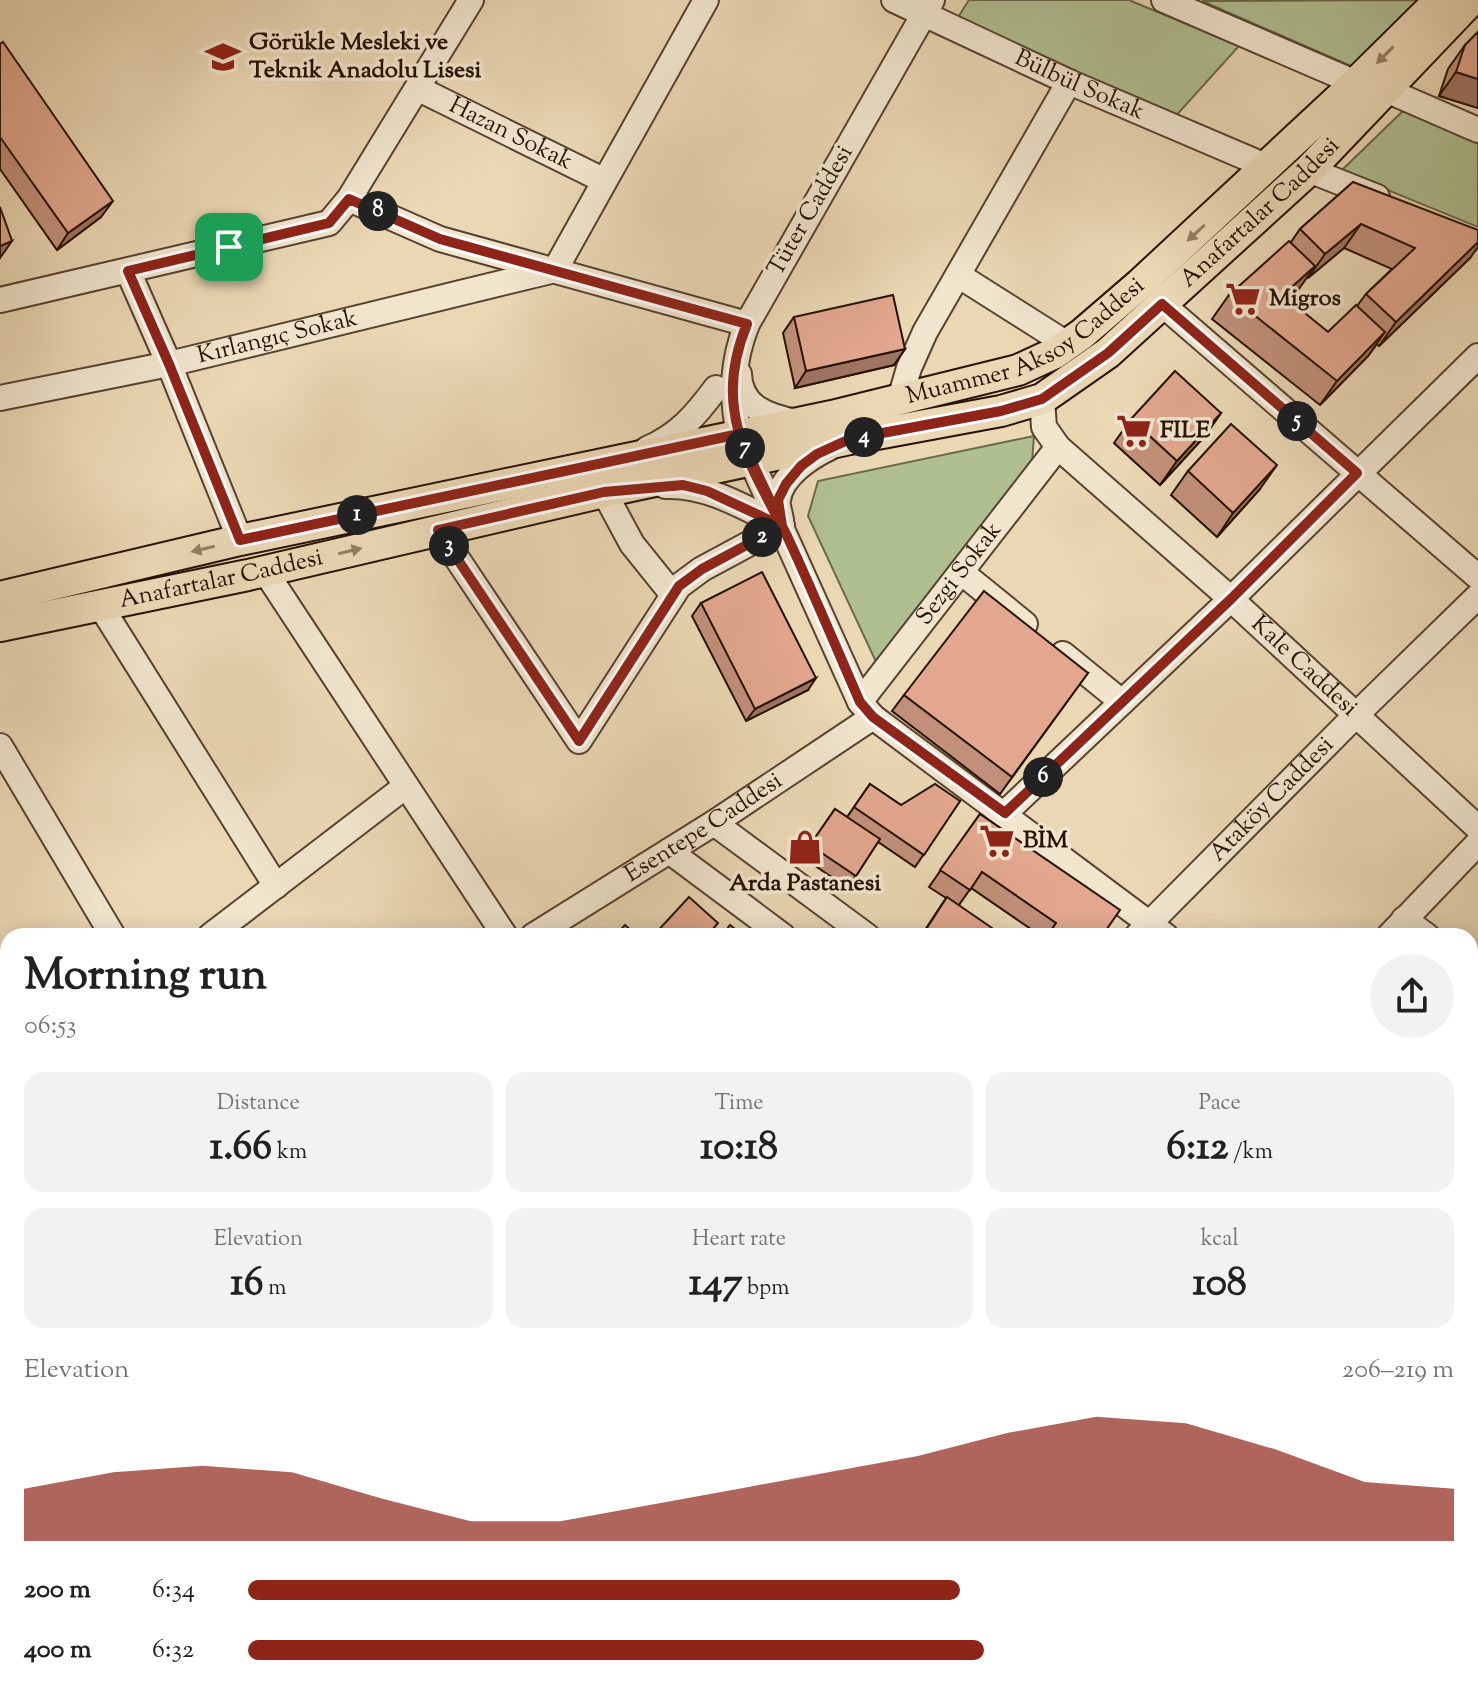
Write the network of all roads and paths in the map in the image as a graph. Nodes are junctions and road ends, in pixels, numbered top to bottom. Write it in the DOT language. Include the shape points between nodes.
graph roads {
  1 [pos="471,0"];
  2 [pos="706,0"];
  3 [pos="894,0"];
  4 [pos="1164,0"];
  5 [pos="1460,4"];
  6 [pos="928,7"];
  7 [pos="1069,82"];
  8 [pos="1356,83"];
  9 [pos="419,89"];
  10 [pos="1386,90"];
  11 [pos="1478,130"];
  12 [pos="1268,167"];
  13 [pos="1309,170"];
  14 [pos="603,180"];
  15 [pos="349,199"];
  16 [pos="1393,203"];
  17 [pos="555,270"];
  18 [pos="128,271"];
  19 [pos="958,275"];
  20 [pos="0,300"];
  21 [pos="1162,304"];
  22 [pos="743,334"];
  23 [pos="1067,344"];
  24 [pos="1478,356"];
  25 [pos="169,364"];
  26 [pos="716,388"];
  27 [pos="0,398"];
  28 [pos="900,399"];
  29 [pos="1042,399"];
  30 [pos="797,423"];
  31 [pos="850,439"];
  32 [pos="735,444"];
  33 [pos="1058,447"];
  34 [pos="625,458"];
  35 [pos="1357,473"];
  36 [pos="604,492"];
  37 [pos="782,526"];
  38 [pos="438,530"];
  39 [pos="240,540"];
  40 [pos="265,571"];
  41 [pos="961,572"];
  42 [pos="1478,577"];
  43 [pos="673,595"];
  44 [pos="1478,596"];
  45 [pos="0,597"];
  46 [pos="1231,599"];
  47 [pos="100,605"];
  48 [pos="6,630"];
  49 [pos="1122,702"];
  50 [pos="867,710"];
  51 [pos="1357,714"];
  52 [pos="0,746"];
  53 [pos="406,786"];
  54 [pos="1005,813"];
  55 [pos="714,823"];
  56 [pos="1478,828"];
  57 [pos="1478,843"];
  58 [pos="669,851"];
  59 [pos="276,886"];
  60 [pos="1396,927"];
  61 [pos="108,928"];
  62 [pos="221,928"];
  63 [pos="500,928"];
  64 [pos="551,928"];
  65 [pos="772,928"];
  66 [pos="856,928"];
  67 [pos="1146,928"];
  68 [pos="1153,928"];
  1 -- 9 [label="street"];
  2 -- 14 [label="street"];
  3 -- 6 [label="street, Bülbül Sokak"];
  4 -- 8 [label="street"];
  5 -- 8 [label="main road, Muammer Aksoy Caddesi, one-way"];
  5 -- 10 [label="main road, Anafartalar Caddesi"];
  6 -- 7 [label="street, Bülbül Sokak"];
  6 -- 22 [label="street, Tüter Caddesi"];
  7 -- 12 [label="street, Bülbül Sokak"];
  7 -- 19 [label="street"];
  8 -- 12 [label="main road, Muammer Aksoy Caddesi"];
  9 -- 14 [label="street, Hazan Sokak"];
  9 -- 15 [label="street"];
  10 -- 11 [label="street"];
  10 -- 13 [label="main road, Anafartalar Caddesi"];
  12 -- 23 [label="main road, Muammer Aksoy Caddesi, one-way"];
  13 -- 16 [label="street"];
  13 -- 21 [label="main road, Anafartalar Caddesi"];
  14 -- 17 [label="street"];
  15 -- 17 [label="street" via="440,239"];
  15 -- 18 [label="street" via="329,223"];
  17 -- 22 [label="street"];
  17 -- 25 [label="street, Kırlangıç Sokak"];
  18 -- 20 [label="street"];
  18 -- 25 [label="street"];
  19 -- 23 [label="street"];
  19 -- 28 [label="street" via="925,332"];
  21 -- 29 [label="main road, Anafartalar Caddesi" via="1108,353"];
  21 -- 35 [label="street"];
  22 -- 26 [label="street" via="723,365"];
  22 -- 30 [label="street" via="739,385 746,400 759,411"];
  22 -- 32 [label="street, Tüter Caddesi" via="732,374"];
  23 -- 28 [label="main road, Muammer Aksoy Caddesi" via="1018,370"];
  24 -- 35 [label="street"];
  25 -- 27 [label="street, Kırlangıç Sokak"];
  25 -- 39 [label="street"];
  26 -- 32 [label="street" via="713,415"];
  26 -- 34 [label="street" via="685,427"];
  28 -- 30 [label="main road, Muammer Aksoy Caddesi"];
  29 -- 31 [label="main road, Anafartalar Caddesi"];
  29 -- 33 [label="street, Kale Caddesi" via="1044,427"];
  30 -- 32 [label="main road, Muammer Aksoy Caddesi"];
  31 -- 32 [label="main road, Anafartalar Caddesi"];
  31 -- 37 [label="street" via="817,454 786,484 778,500"];
  32 -- 34 [label="main road, Anafartalar Caddesi"];
  32 -- 36 [label="main road, Anafartalar Caddesi"];
  32 -- 37 [label="street"];
  33 -- 41 [label="street, Sezgi Sokak"];
  33 -- 46 [label="street, Kale Caddesi"];
  34 -- 39 [label="main road, Anafartalar Caddesi"];
  35 -- 42 [label="street"];
  35 -- 46 [label="street"];
  36 -- 37 [label="street" via="683,485"];
  36 -- 38 [label="main road, Anafartalar Caddesi"];
  36 -- 43 [label="street" via="632,544"];
  37 -- 43 [label="street" via="702,569"];
  37 -- 50 [label="street"];
  40 -- 38 [label="main road, Anafartalar Caddesi, one-way"];
  38 -- 43 [label="street" via="579,741"];
  39 -- 45 [label="main road, Anafartalar Caddesi, one-way"];
  40 -- 47 [label="main road, Anafartalar Caddesi"];
  40 -- 53 [label="street"];
  41 -- 49 [label="street"];
  41 -- 50 [label="street, Sezgi Sokak"];
  44 -- 51 [label="street, Ataköy Caddesi"];
  46 -- 49 [label="street"];
  46 -- 51 [label="street, Kale Caddesi"];
  47 -- 48 [label="main road, Anafartalar Caddesi"];
  47 -- 59 [label="street"];
  49 -- 54 [label="street"];
  50 -- 54 [label="street"];
  50 -- 55 [label="street, Esentepe Caddesi"];
  51 -- 56 [label="street, Kale Caddesi"];
  51 -- 68 [label="street, Ataköy Caddesi"];
  52 -- 61 [label="street"];
  53 -- 59 [label="street"];
  53 -- 63 [label="street"];
  54 -- 67 [label="street"];
  55 -- 58 [label="street, Esentepe Caddesi"];
  55 -- 66 [label="street"];
  57 -- 60 [label="street"];
  58 -- 64 [label="street, Esentepe Caddesi"];
  58 -- 65 [label="street"];
  59 -- 62 [label="street"];
}
